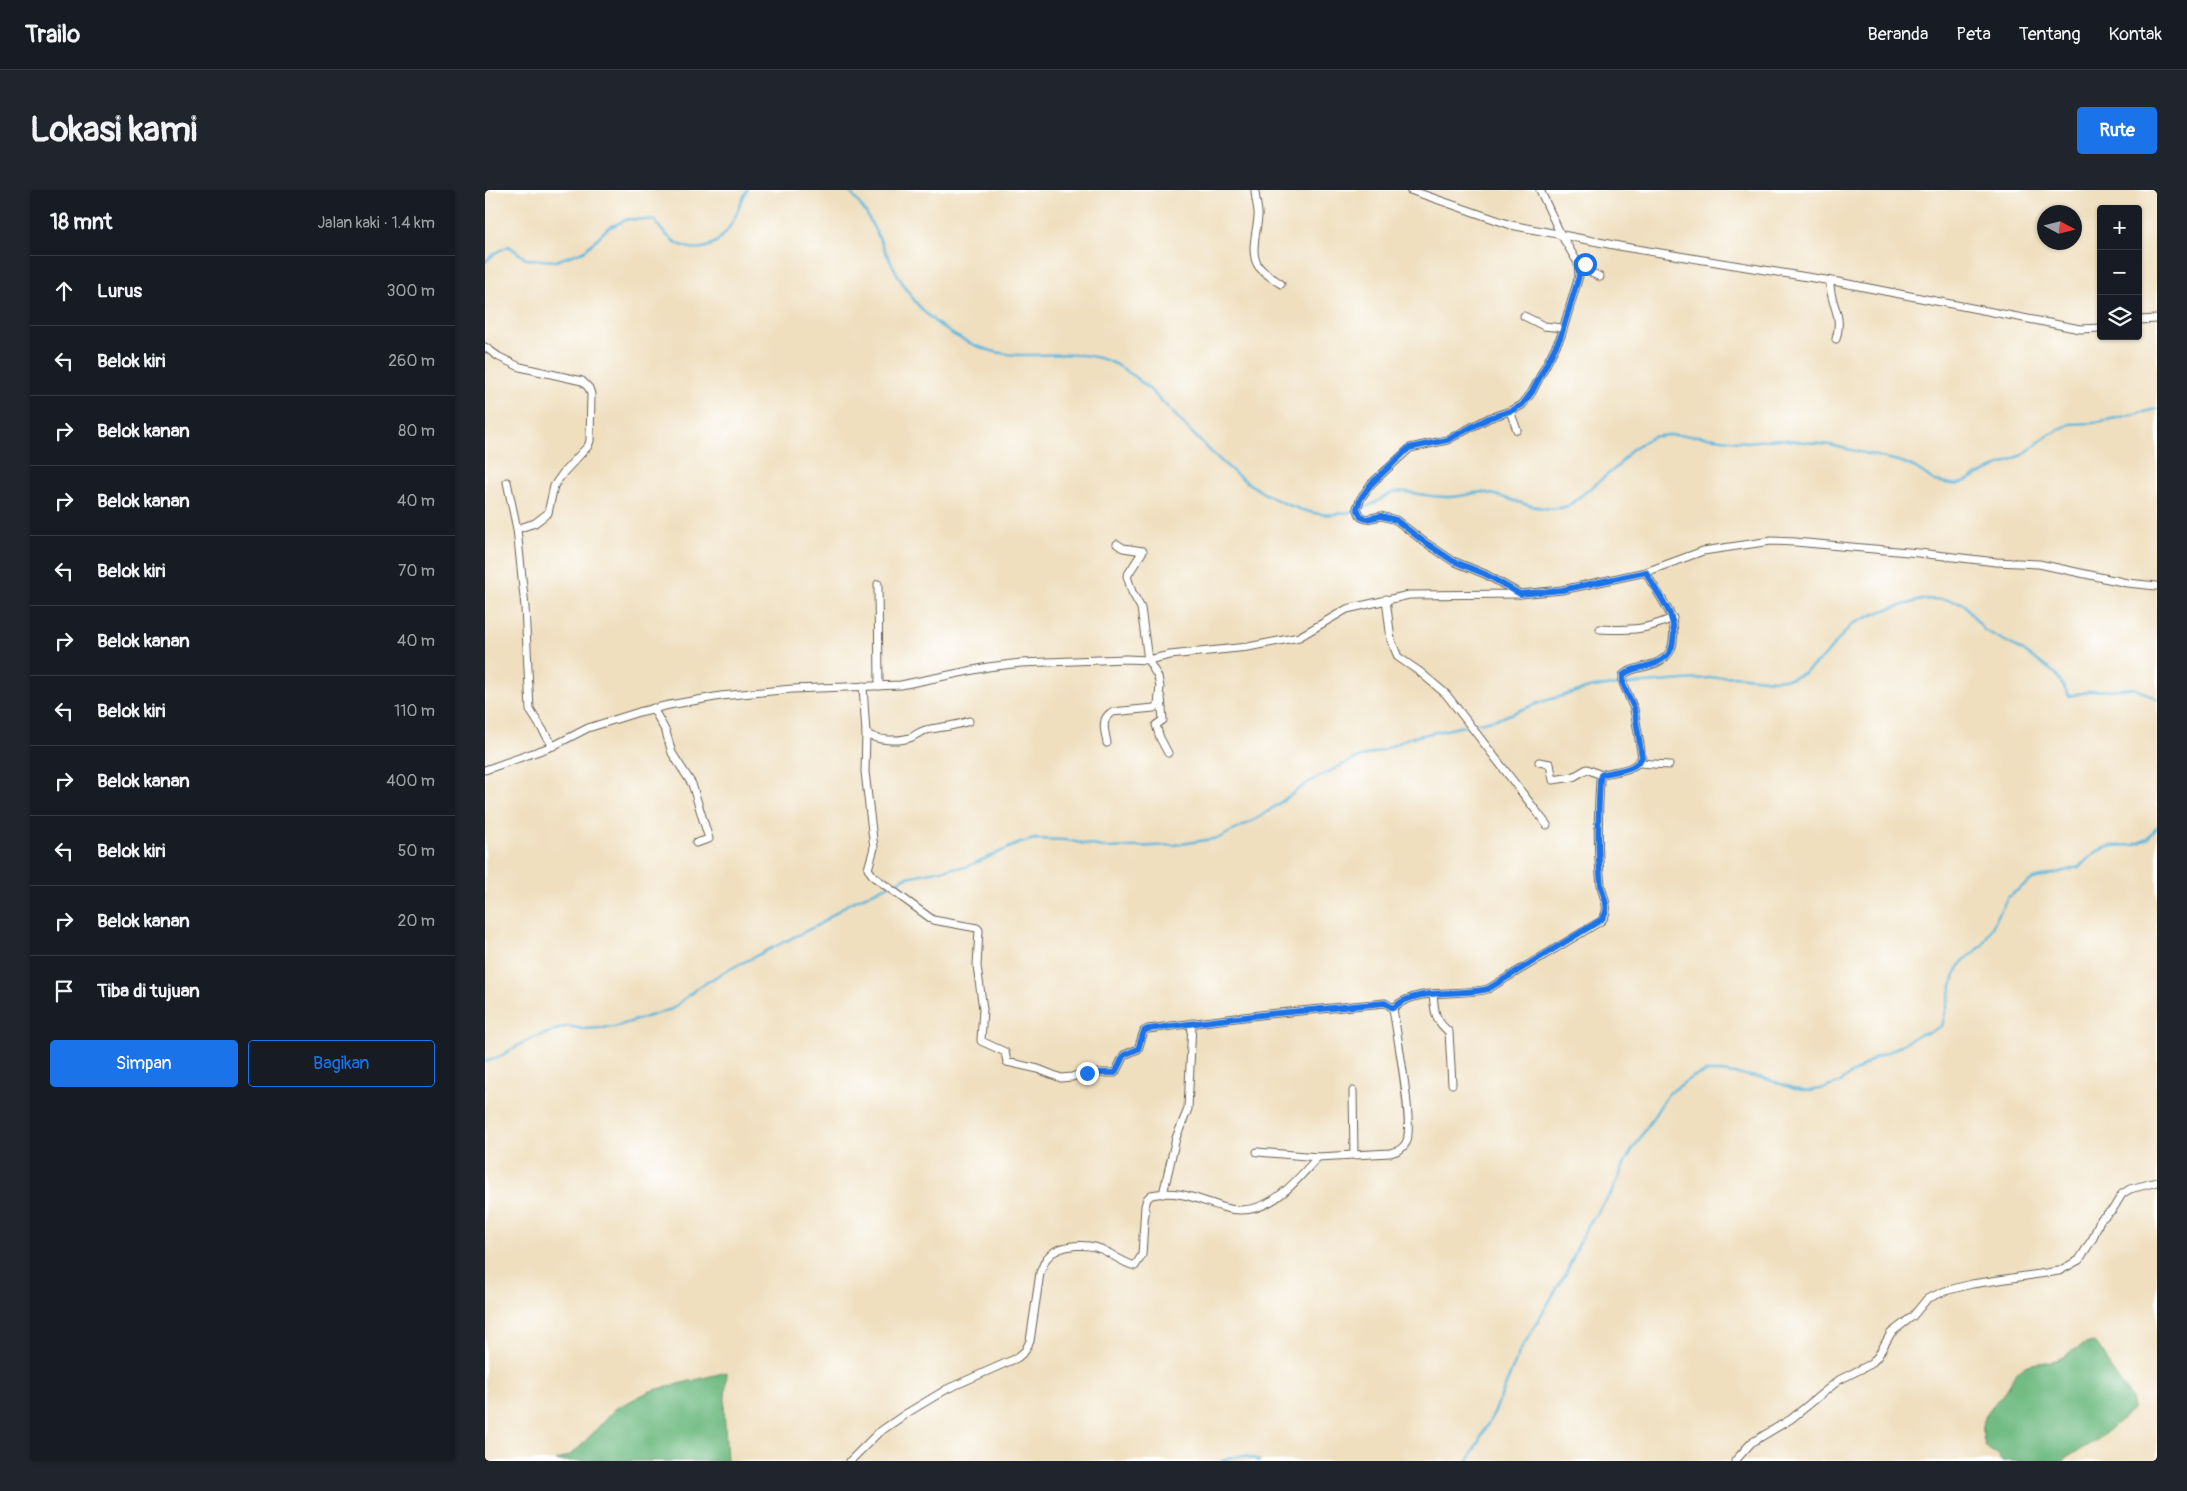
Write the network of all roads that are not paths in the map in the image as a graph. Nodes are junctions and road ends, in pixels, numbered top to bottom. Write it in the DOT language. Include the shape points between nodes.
graph roads {
  1 [pos="1255,190"];
  2 [pos="1410,190"];
  3 [pos="1540,190"];
  4 [pos="1560,233"];
  5 [pos="1578,263"];
  6 [pos="1600,277"];
  7 [pos="1830,281"];
  8 [pos="1281,284"];
  9 [pos="1524,316"];
  10 [pos="2157,319"];
  11 [pos="2142,320"];
  12 [pos="1563,328"];
  13 [pos="2097,328"];
  14 [pos="1837,339"];
  15 [pos="485,346"];
  16 [pos="1510,411"];
  17 [pos="1517,430"];
  18 [pos="507,482"];
  19 [pos="517,529"];
  20 [pos="1117,544"];
  21 [pos="1646,572"];
  22 [pos="878,584"];
  23 [pos="2157,586"];
  24 [pos="1520,594"];
  25 [pos="1386,599"];
  26 [pos="1673,618"];
  27 [pos="1600,629"];
  28 [pos="1148,660"];
  29 [pos="863,686"];
  30 [pos="879,686"];
  31 [pos="1161,687"];
  32 [pos="653,708"];
  33 [pos="969,721"];
  34 [pos="866,733"];
  35 [pos="1107,743"];
  36 [pos="553,746"];
  37 [pos="1168,753"];
  38 [pos="1539,762"];
  39 [pos="1639,763"];
  40 [pos="1669,765"];
  41 [pos="485,770"];
  42 [pos="1601,775"];
  43 [pos="1547,825"];
  44 [pos="696,843"];
  45 [pos="1433,994"];
  46 [pos="1393,1008"];
  47 [pos="1192,1023"];
  48 [pos="1452,1084"];
  49 [pos="1353,1091"];
  50 [pos="1257,1152"];
  51 [pos="1354,1155"];
  52 [pos="1318,1157"];
  53 [pos="2157,1182"];
  54 [pos="1163,1194"];
  55 [pos="850,1461"];
  56 [pos="1735,1461"];
  1 -- 8 [label="street" via="1257,263"];
  2 -- 4 [label="street" via="1511,224"];
  3 -- 4 [label="street"];
  4 -- 5 [label="street"];
  4 -- 7 [label="street" via="1632,249"];
  5 -- 6 [label="street" via="1585,264"];
  5 -- 12 [label="street" via="1579,276"];
  7 -- 13 [label="street" via="2080,329"];
  7 -- 14 [label="street" via="1840,321"];
  9 -- 12 [label="street" via="1544,326"];
  10 -- 11 [label="street"];
  12 -- 16 [label="street" via="1532,392 1522,405"];
  15 -- 19 [label="street" via="520,368 582,381 591,394 588,446 554,486 548,513 535,523"];
  16 -- 17 [label="street"];
  16 -- 24 [label="street" via="1447,440 1409,448 1371,484 1357,508 1361,517 1366,519 1381,516 1396,520 1446,556"];
  18 -- 19 [label="street"];
  19 -- 36 [label="street" via="530,710"];
  20 -- 28 [label="street" via="1143,551 1127,576 1141,608"];
  21 -- 23 [label="street" via="1703,551 1751,543 1795,542 2039,564 2118,582"];
  21 -- 24 [label="street" via="1562,590"];
  21 -- 26 [label="street"];
  22 -- 30 [label="street"];
  24 -- 25 [label="street"];
  25 -- 28 [label="street" via="1347,609 1299,637 1248,647 1170,654"];
  25 -- 43 [label="street" via="1391,640 1397,657 1446,694"];
  26 -- 27 [label="street" via="1638,630"];
  26 -- 39 [label="street" via="1675,634 1668,655 1623,675 1641,742"];
  28 -- 30 [label="street" via="1021,663 901,685"];
  28 -- 31 [label="street"];
  29 -- 30 [label="street"];
  29 -- 32 [label="street" via="792,688"];
  29 -- 34 [label="street"];
  31 -- 35 [label="street" via="1158,705 1154,708 1108,715 1104,724"];
  31 -- 37 [label="street" via="1163,719 1156,725"];
  32 -- 36 [label="street" via="588,728"];
  32 -- 44 [label="street" via="666,732 672,753 692,784 709,838"];
  33 -- 34 [label="street" via="899,739 872,737"];
  34 -- 47 [label="street" via="865,772 874,848 868,869 928,918 979,930 977,966 983,1008 981,1041 1005,1052 1007,1062 1011,1064 1061,1078 1083,1073 1115,1073 1124,1055 1138,1049 1144,1031"];
  36 -- 41 [label="street"];
  38 -- 42 [label="street" via="1551,764 1553,780 1573,777 1587,769"];
  39 -- 40 [label="street"];
  39 -- 42 [label="street"];
  42 -- 45 [label="street" via="1599,836 1606,915 1488,989"];
  45 -- 46 [label="street" via="1402,1000"];
  45 -- 48 [label="street" via="1439,1024 1449,1032"];
  46 -- 47 [label="street" via="1385,1003"];
  46 -- 51 [label="street" via="1409,1135 1400,1150"];
  47 -- 54 [label="street" via="1188,1109 1176,1138"];
  49 -- 51 [label="street"];
  50 -- 52 [label="street"];
  51 -- 52 [label="street"];
  52 -- 54 [label="street" via="1279,1198 1259,1208 1230,1209 1199,1198"];
  53 -- 56 [label="street" via="2122,1194 2113,1209 2099,1220 2093,1238 2079,1260 2068,1268 1972,1284 1927,1299 1913,1316 1891,1333 1871,1364 1839,1380 1791,1419 1751,1443"];
  54 -- 55 [label="street" via="1151,1195 1147,1199 1142,1255 1135,1266 1088,1245 1067,1247 1051,1254 1040,1273 1031,1341 1025,1350 1017,1358 947,1389 907,1413 878,1432"];
}
